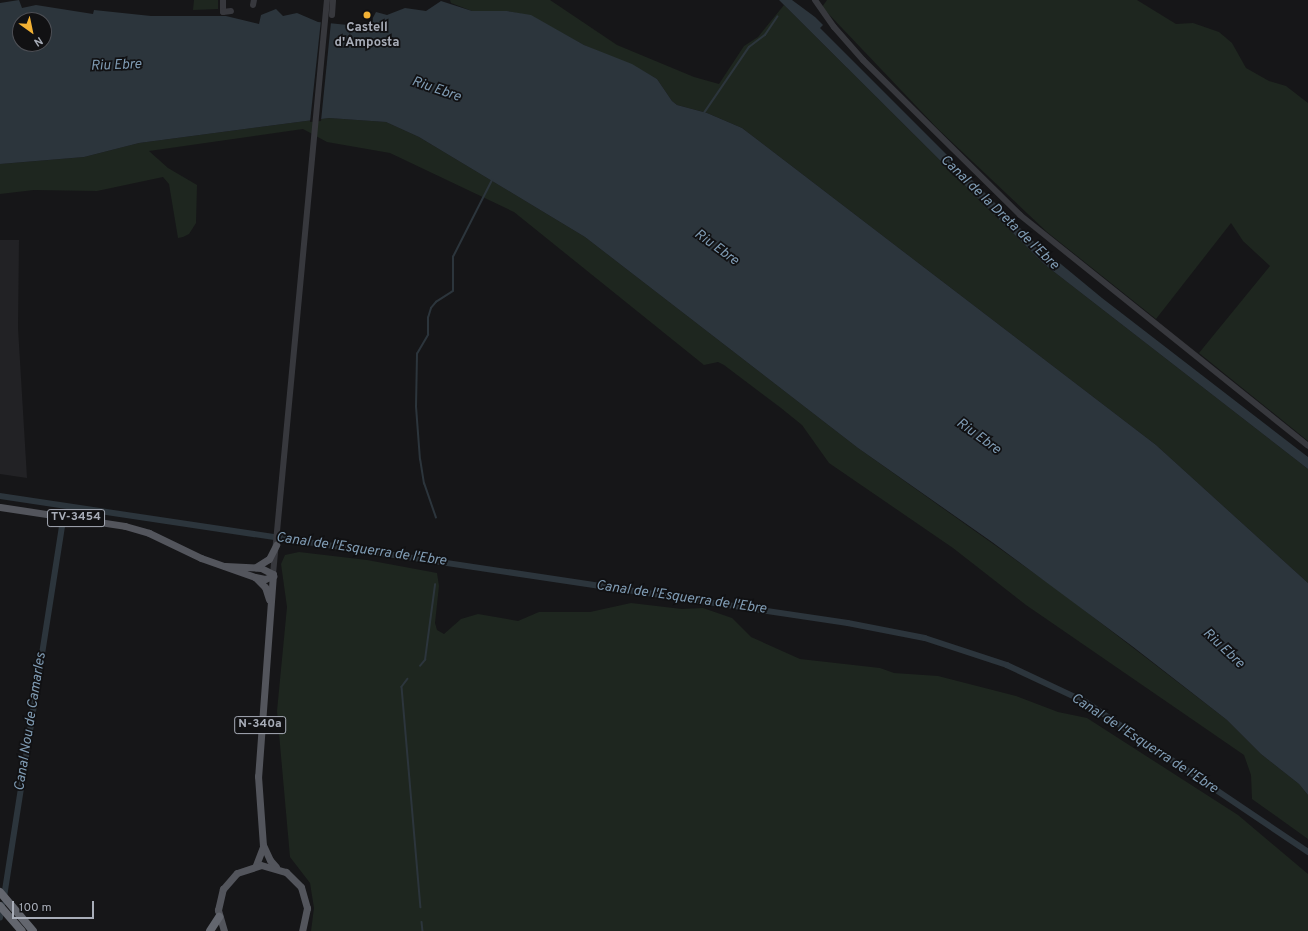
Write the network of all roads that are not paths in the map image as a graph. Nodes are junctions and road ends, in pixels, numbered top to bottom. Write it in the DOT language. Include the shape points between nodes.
graph roads {
  1 [pos="223,0"];
  2 [pos="327,0"];
  3 [pos="333,0"];
  4 [pos="815,0"];
  5 [pos="231,11"];
  6 [pos="332,15"];
  7 [pos="1308,446"];
  8 [pos="0,507"];
  9 [pos="276,544"];
  10 [pos="225,566"];
  11 [pos="257,568"];
  12 [pos="273,575"];
  13 [pos="258,579"];
  14 [pos="270,606"];
  15 [pos="263,845"];
  16 [pos="256,866"];
  17 [pos="276,867"];
  18 [pos="0,892"];
  19 [pos="0,906"];
  20 [pos="219,917"];
  21 [pos="22,931"];
  22 [pos="33,931"];
  23 [pos="210,931"];
  24 [pos="224,931"];
  25 [pos="302,931"];
  1 -- 5 [label="street" via="223,12"];
  2 -- 9 [label="street, N-340a"];
  3 -- 6 [label="street"];
  4 -- 7 [label="street" via="834,27 863,60 1020,215"];
  8 -- 10 [label="main road, TV-3454" via="131,528"];
  9 -- 11 [label="main road, TV-3454" via="267,561"];
  9 -- 12 [label="street, N-340a"];
  10 -- 11 [label="main road, TV-3454"];
  10 -- 13 [label="main road, TV-3454"];
  11 -- 12 [label="main road" via="270,570"];
  11 -- 13 [label="main road"];
  12 -- 13 [label="main road"];
  12 -- 14 [label="main road, N-340a"];
  13 -- 14 [label="main road" via="267,590"];
  14 -- 15 [label="main road, N-340a" via="258,767"];
  15 -- 16 [label="main road, N-340a" via="262,855"];
  15 -- 17 [label="main road, N-340a"];
  16 -- 17 [label="main road"];
  16 -- 20 [label="main road" via="237,873 226,883 220,896"];
  17 -- 25 [label="main road" via="295,878 304,892 307,914"];
  18 -- 22 [label="highway"];
  19 -- 21 [label="highway"];
  20 -- 23 [label="highway"];
  20 -- 24 [label="main road"];
}
